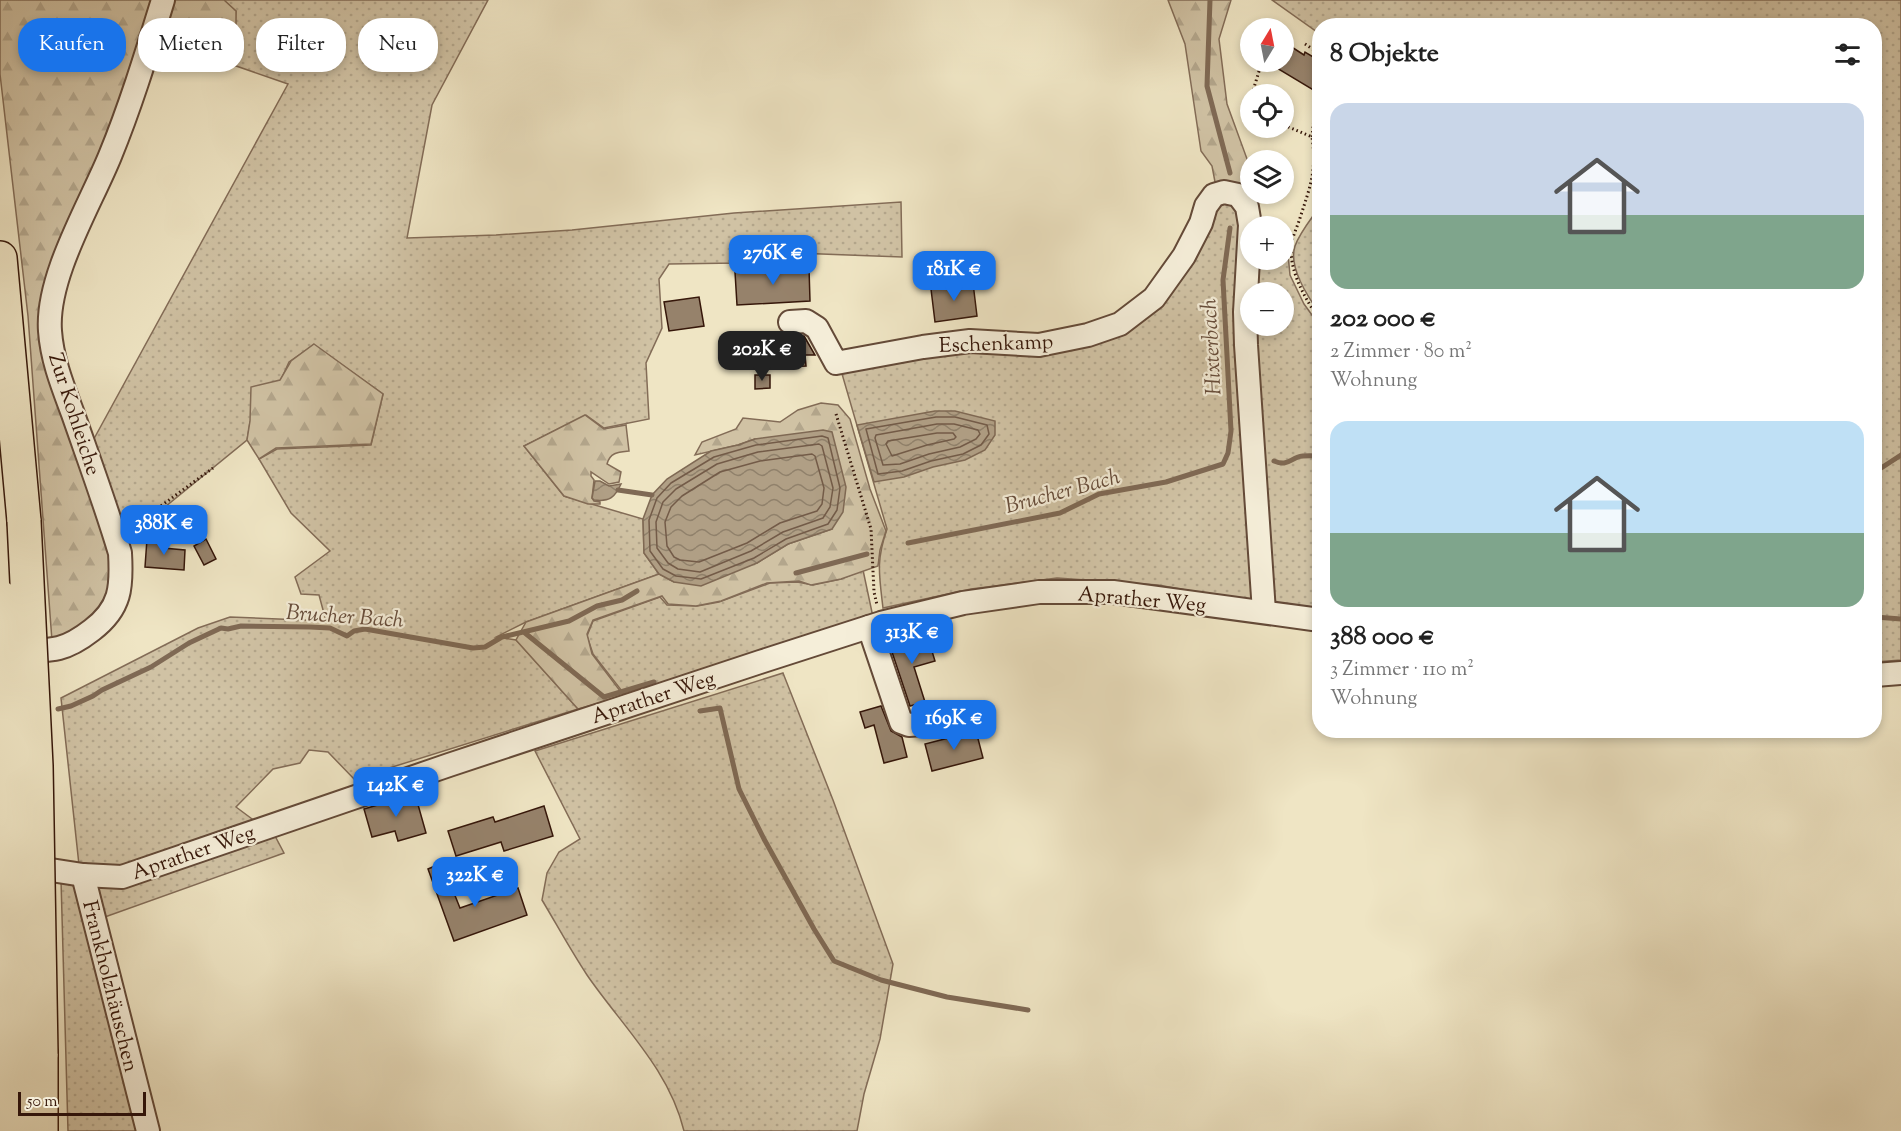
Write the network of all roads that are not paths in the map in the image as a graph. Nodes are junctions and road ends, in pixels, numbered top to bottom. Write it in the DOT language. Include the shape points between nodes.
graph roads {
  1 [pos="163,0"];
  2 [pos="0,258"];
  3 [pos="789,322"];
  4 [pos="0,597"];
  5 [pos="1264,612"];
  6 [pos="1312,619"];
  7 [pos="875,625"];
  8 [pos="0,656"];
  9 [pos="1901,673"];
  10 [pos="1882,674"];
  11 [pos="950,722"];
  12 [pos="0,862"];
  13 [pos="83,875"];
  14 [pos="27,1053"];
  15 [pos="14,1131"];
  16 [pos="41,1131"];
  17 [pos="148,1131"];
  1 -- 8 [label="street, Zur Kohleiche" via="111,155 67,254 50,310 56,365 120,553 122,578 117,600 104,621 61,648"];
  2 -- 14 [label="highway, bridge" via="24,521 36,766"];
  3 -- 5 [label="street, Eschenkamp" via="806,321 817,328 836,363 970,341 1039,345 1088,335 1120,324 1154,298 1184,256 1214,195 1238,195 1247,207 1250,225 1246,345"];
  4 -- 14 [label="highway, bridge"];
  5 -- 6 [label="street, Aprather Weg"];
  5 -- 7 [label="street, Aprather Weg" via="1113,592 1039,592 963,603"];
  7 -- 11 [label="street" via="901,722"];
  7 -- 13 [label="street, Aprather Weg" via="122,876"];
  9 -- 10 [label="street"];
  12 -- 13 [label="street, Aprather Weg"];
  13 -- 17 [label="street, Frankholzhäuschen"];
  14 -- 15 [label="highway"];
  14 -- 16 [label="highway"];
}
